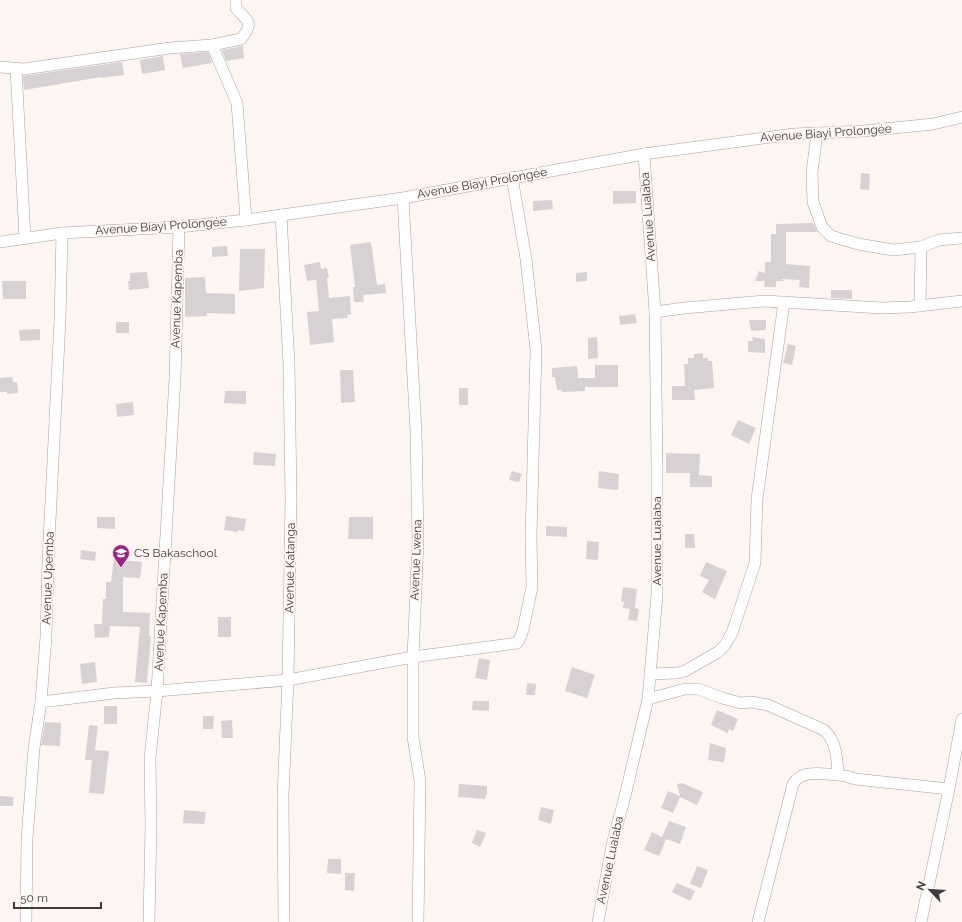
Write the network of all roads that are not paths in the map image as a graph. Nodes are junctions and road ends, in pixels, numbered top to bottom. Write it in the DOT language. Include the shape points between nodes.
graph roads {
  1 [pos="236,0"];
  2 [pos="212,45"];
  3 [pos="0,67"];
  4 [pos="16,69"];
  5 [pos="962,117"];
  6 [pos="816,133"];
  7 [pos="644,154"];
  8 [pos="512,177"];
  9 [pos="403,198"];
  10 [pos="281,215"];
  11 [pos="246,220"];
  12 [pos="179,227"];
  13 [pos="62,233"];
  14 [pos="25,238"];
  15 [pos="962,238"];
  16 [pos="0,242"];
  17 [pos="921,247"];
  18 [pos="962,301"];
  19 [pos="784,302"];
  20 [pos="920,306"];
  21 [pos="654,312"];
  22 [pos="413,658"];
  23 [pos="650,674"];
  24 [pos="288,680"];
  25 [pos="158,691"];
  26 [pos="648,699"];
  27 [pos="41,702"];
  28 [pos="962,719"];
  29 [pos="838,776"];
  30 [pos="949,789"];
  31 [pos="26,922"];
  32 [pos="149,922"];
  33 [pos="284,922"];
  34 [pos="418,922"];
  35 [pos="598,922"];
  36 [pos="758,922"];
  37 [pos="921,922"];
  1 -- 2 [label="street" via="236,8 248,20 244,35 241,39"];
  2 -- 4 [label="street" via="170,48"];
  2 -- 11 [label="street" via="237,103"];
  3 -- 4 [label="street"];
  4 -- 14 [label="street"];
  5 -- 6 [label="street, Avenue Biayi Prolongée" via="933,124"];
  6 -- 7 [label="street, Avenue Biayi Prolongée"];
  6 -- 17 [label="street" via="812,172 813,202 822,227 831,236 858,244 893,250"];
  7 -- 8 [label="street, Avenue Biayi Prolongée"];
  7 -- 21 [label="street, Avenue Lualaba"];
  8 -- 9 [label="street, Avenue Biayi Prolongée"];
  8 -- 22 [label="street" via="526,259 536,350 532,588 523,630 517,643"];
  9 -- 10 [label="street, Avenue Biayi Prolongée"];
  9 -- 22 [label="street, Avenue Lwena" via="416,431 418,542"];
  10 -- 11 [label="street, Avenue Biayi Prolongée"];
  10 -- 24 [label="street, Avenue Katanga" via="289,364"];
  11 -- 12 [label="street, Avenue Biayi Prolongée"];
  12 -- 13 [label="street, Avenue Biayi Prolongée"];
  12 -- 25 [label="street, Avenue Kapemba"];
  13 -- 14 [label="street, Avenue Biayi Prolongée"];
  13 -- 27 [label="street, Avenue Upemba" via="46,637"];
  14 -- 16 [label="street, Avenue Biayi Prolongée"];
  15 -- 17 [label="street" via="938,240"];
  17 -- 20 [label="street"];
  18 -- 20 [label="street"];
  19 -- 20 [label="street" via="882,308"];
  19 -- 21 [label="street" via="765,301"];
  19 -- 23 [label="street" via="757,499 755,563 732,633 718,652 685,670 677,673"];
  21 -- 23 [label="street, Avenue Lualaba" via="657,595"];
  22 -- 24 [label="street"];
  22 -- 34 [label="street, Avenue Lwena" via="413,736 420,781"];
  23 -- 26 [label="street, Avenue Lualaba"];
  24 -- 25 [label="street"];
  24 -- 33 [label="street, Avenue Katanga" via="283,796"];
  25 -- 27 [label="street"];
  25 -- 32 [label="street, Avenue Kapemba" via="150,758"];
  26 -- 29 [label="street" via="685,689 698,689 741,703 756,702 768,705 824,730 830,736 835,746"];
  26 -- 35 [label="street, Avenue Lualaba" via="612,845"];
  27 -- 31 [label="street, Avenue Upemba" via="34,748 27,839"];
  28 -- 30 [label="street"];
  29 -- 30 [label="street"];
  29 -- 36 [label="street" via="805,775 797,778 793,784"];
  30 -- 37 [label="street"];
}
